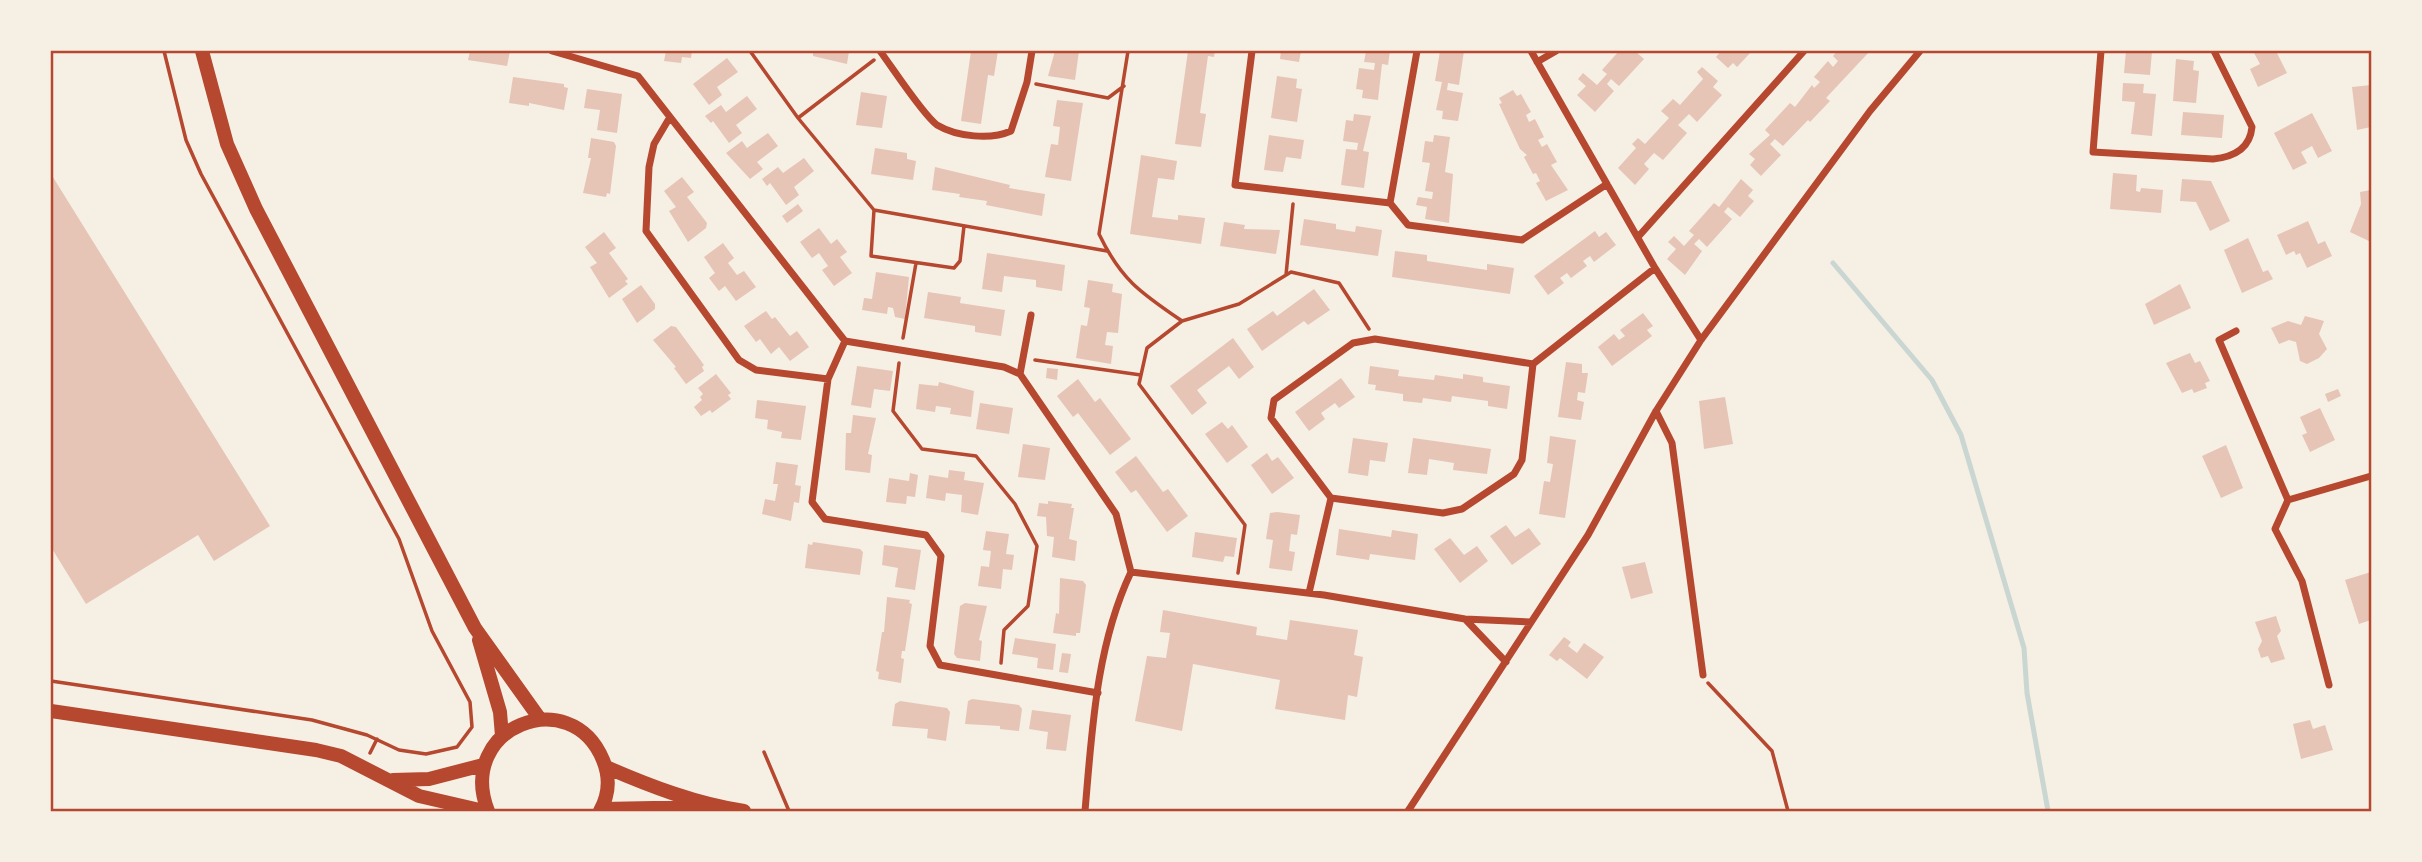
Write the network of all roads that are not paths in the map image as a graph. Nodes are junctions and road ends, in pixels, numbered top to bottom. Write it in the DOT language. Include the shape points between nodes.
graph roads {
  1 [pos="202,51"];
  2 [pos="552,51"];
  3 [pos="1032,51"];
  4 [pos="1252,51"];
  5 [pos="1417,51"];
  6 [pos="1531,51"];
  7 [pos="1556,51"];
  8 [pos="1804,51"];
  9 [pos="1920,51"];
  10 [pos="2101,51"];
  11 [pos="2214,51"];
  12 [pos="881,52"];
  13 [pos="1537,62"];
  14 [pos="670,117"];
  15 [pos="1607,184"];
  16 [pos="1390,203"];
  17 [pos="1638,237"];
  18 [pos="1655,268"];
  19 [pos="1031,315"];
  20 [pos="2235,331"];
  21 [pos="1700,340"];
  22 [pos="845,341"];
  23 [pos="1532,364"];
  24 [pos="1020,374"];
  25 [pos="828,379"];
  26 [pos="1656,411"];
  27 [pos="2371,476"];
  28 [pos="1331,498"];
  29 [pos="2288,500"];
  30 [pos="1131,572"];
  31 [pos="1309,593"];
  32 [pos="1465,619"];
  33 [pos="1531,622"];
  34 [pos="475,628"];
  35 [pos="1506,662"];
  36 [pos="1703,675"];
  37 [pos="2329,685"];
  38 [pos="1098,693"];
  39 [pos="51,710"];
  40 [pos="540,719"];
  41 [pos="502,736"];
  42 [pos="483,765"];
  43 [pos="606,767"];
  44 [pos="393,780"];
  45 [pos="717,807"];
  46 [pos="601,810"];
  47 [pos="486,811"];
  48 [pos="744,811"];
  49 [pos="1085,811"];
  50 [pos="1408,811"];
  1 -- 34 [label="main road" via="227,144 256,209"];
  2 -- 14 [label="street" via="638,76"];
  3 -- 12 [label="street" via="1011,131 997,137 966,134 936,124"];
  4 -- 16 [label="street" via="1236,185"];
  5 -- 16 [label="street"];
  6 -- 13 [label="street"];
  7 -- 13 [label="street"];
  8 -- 17 [label="street"];
  9 -- 21 [label="street"];
  10 -- 11 [label="street" via="2093,152 2213,159 2246,147 2252,127"];
  13 -- 15 [label="street"];
  14 -- 22 [label="street"];
  14 -- 25 [label="street" via="654,144 649,167 646,231 740,360 756,370"];
  15 -- 16 [label="street" via="1522,240 1408,225"];
  15 -- 17 [label="street"];
  17 -- 18 [label="street"];
  18 -- 21 [label="street"];
  18 -- 23 [label="street"];
  19 -- 24 [label="street"];
  20 -- 29 [label="street" via="2219,340"];
  21 -- 26 [label="street"];
  22 -- 24 [label="street" via="1004,367"];
  22 -- 25 [label="street"];
  23 -- 28 [label="street" via="1522,460 1514,474 1462,509 1443,513"];
  23 -- 28 [label="street" via="1375,338 1353,343 1274,400 1270,409"];
  24 -- 30 [label="street" via="1115,514"];
  25 -- 38 [label="street" via="812,502 825,519 926,535 941,556 930,646 940,665"];
  26 -- 33 [label="street" via="1588,535"];
  26 -- 36 [label="street" via="1672,443"];
  27 -- 29 [label="street"];
  28 -- 31 [label="street"];
  29 -- 37 [label="street" via="2275,529 2302,581"];
  30 -- 31 [label="street"];
  30 -- 38 [label="street" via="1108,636"];
  31 -- 32 [label="street"];
  32 -- 33 [label="street"];
  32 -- 35 [label="street"];
  33 -- 35 [label="street"];
  34 -- 40 [label="main road"];
  34 -- 41 [label="main road" via="500,712"];
  35 -- 50 [label="street"];
  38 -- 49 [label="street"];
  39 -- 44 [label="main road" via="316,750"];
  40 -- 41 [label="main road"];
  40 -- 43 [label="main road" via="574,727 594,744"];
  41 -- 42 [label="main road"];
  42 -- 44 [label="main road" via="429,779"];
  42 -- 47 [label="main road"];
  43 -- 45 [label="main road"];
  43 -- 46 [label="main road"];
  44 -- 47 [label="main road" via="419,796"];
  45 -- 46 [label="main road"];
  45 -- 48 [label="main road"];
}
